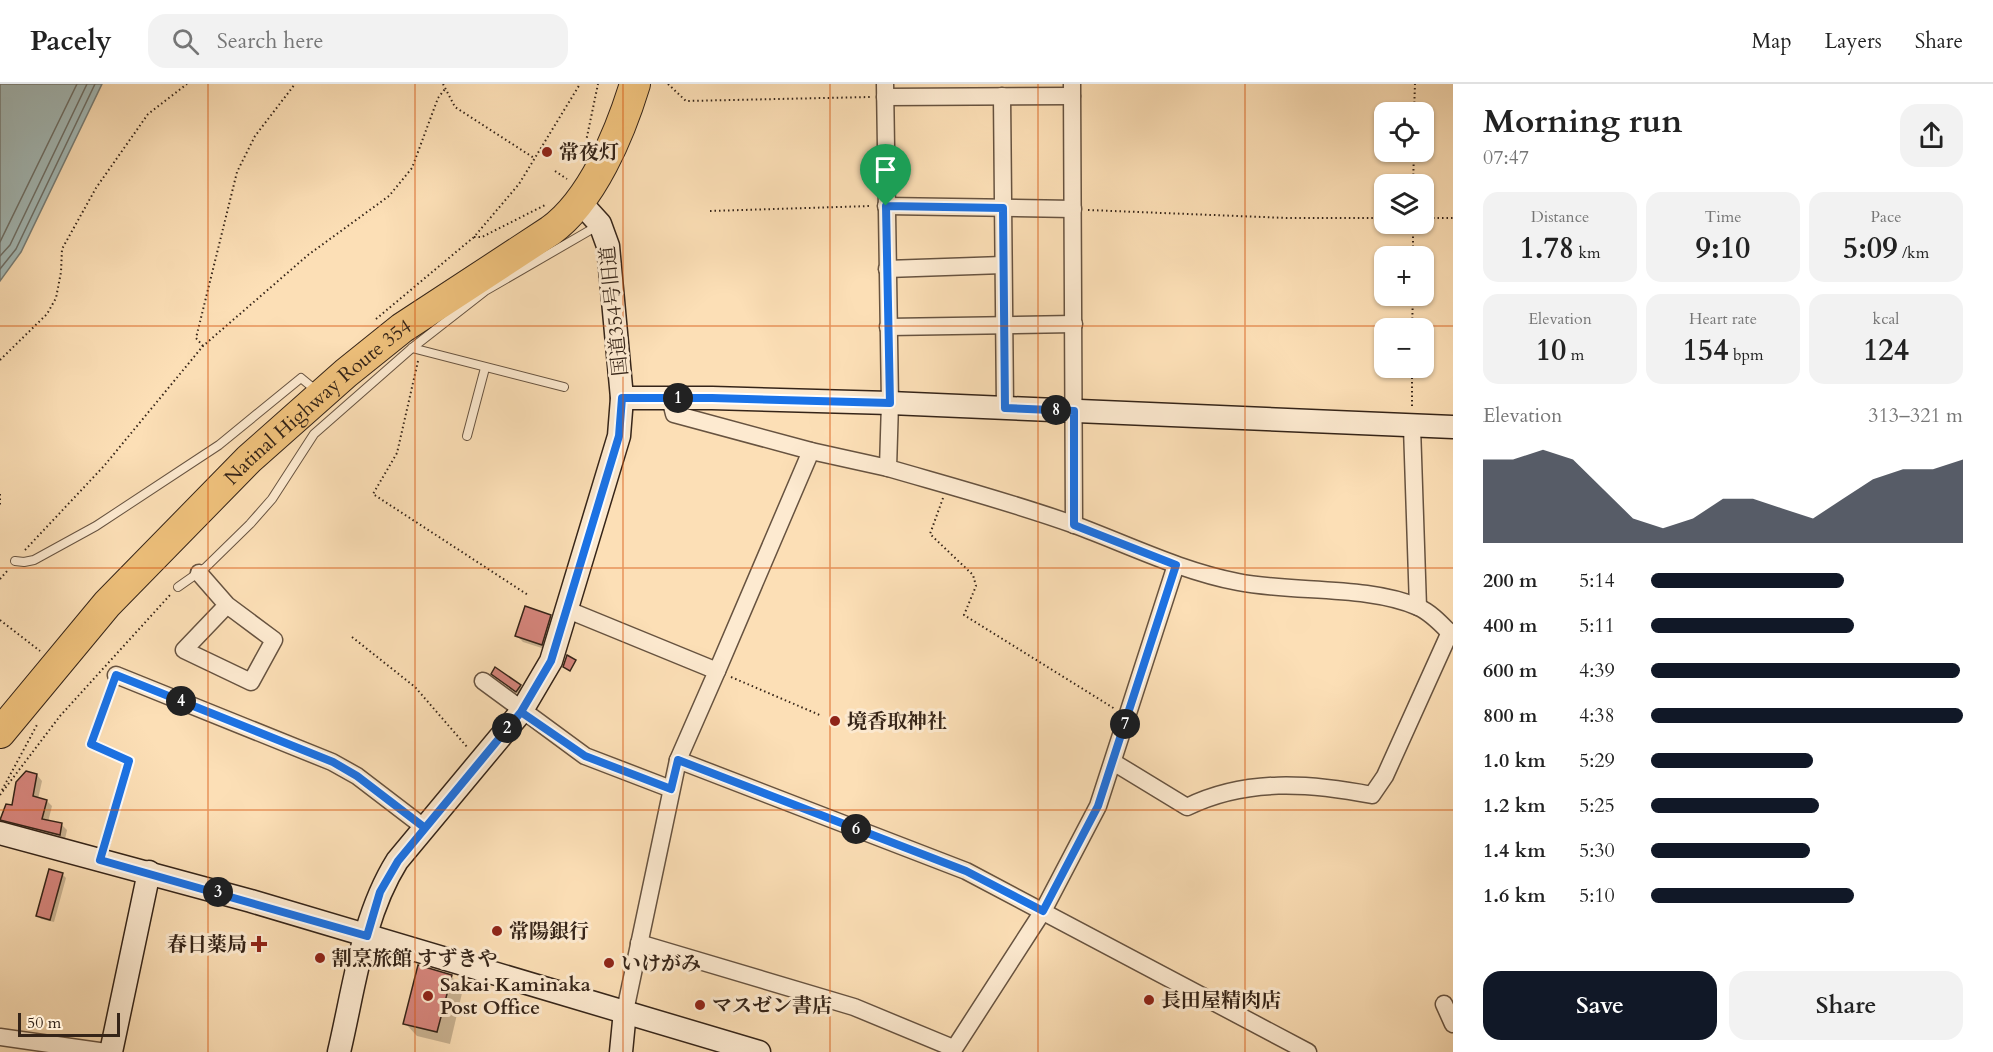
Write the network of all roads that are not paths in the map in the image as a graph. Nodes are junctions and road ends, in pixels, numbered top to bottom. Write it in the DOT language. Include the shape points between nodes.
graph roads {
  1 [pos="635,84"];
  2 [pos="885,90"];
  3 [pos="1072,90"];
  4 [pos="1002,96"];
  5 [pos="567,194"];
  6 [pos="886,206"];
  7 [pos="1003,208"];
  8 [pos="1073,209"];
  9 [pos="600,224"];
  10 [pos="1003,265"];
  11 [pos="887,269"];
  12 [pos="1074,324"];
  13 [pos="1004,326"];
  14 [pos="888,327"];
  15 [pos="412,348"];
  16 [pos="485,368"];
  17 [pos="564,387"];
  18 [pos="321,395"];
  19 [pos="622,398"];
  20 [pos="670,398"];
  21 [pos="890,403"];
  22 [pos="1005,408"];
  23 [pos="1074,411"];
  24 [pos="1412,427"];
  25 [pos="1453,427"];
  26 [pos="467,436"];
  27 [pos="811,451"];
  28 [pos="888,468"];
  29 [pos="1074,525"];
  30 [pos="15,561"];
  31 [pos="1176,565"];
  32 [pos="199,573"];
  33 [pos="178,587"];
  34 [pos="227,606"];
  35 [pos="1418,607"];
  36 [pos="568,610"];
  37 [pos="1451,634"];
  38 [pos="717,671"];
  39 [pos="116,675"];
  40 [pos="483,681"];
  41 [pos="521,712"];
  42 [pos="0,732"];
  43 [pos="678,760"];
  44 [pos="1113,762"];
  45 [pos="671,789"];
  46 [pos="425,828"];
  47 [pos="0,833"];
  48 [pos="100,860"];
  49 [pos="149,872"];
  50 [pos="1043,911"];
  51 [pos="367,936"];
  52 [pos="639,943"];
  53 [pos="1444,1004"];
  54 [pos="625,1011"];
  55 [pos="1453,1024"];
  56 [pos="0,1037"];
  57 [pos="953,1050"];
  58 [pos="106,1052"];
  59 [pos="111,1052"];
  60 [pos="339,1052"];
  61 [pos="621,1052"];
  62 [pos="759,1052"];
  63 [pos="1308,1052"];
  1 -- 5 [label="highway, Natinal Highway Route 354" via="612,142"];
  2 -- 4 [label="street"];
  2 -- 6 [label="street"];
  3 -- 4 [label="street"];
  3 -- 8 [label="street"];
  4 -- 7 [label="street"];
  5 -- 9 [label="street, 国道354号旧道"];
  5 -- 18 [label="highway, Natinal Highway Route 354" via="555,228 402,328"];
  6 -- 7 [label="street"];
  6 -- 11 [label="street"];
  7 -- 8 [label="street"];
  7 -- 10 [label="street"];
  8 -- 12 [label="street"];
  9 -- 15 [label="lane" via="485,291"];
  9 -- 19 [label="street, 国道354号旧道" via="609,246"];
  10 -- 11 [label="street"];
  10 -- 13 [label="street"];
  11 -- 14 [label="street"];
  12 -- 13 [label="street"];
  12 -- 23 [label="street"];
  13 -- 14 [label="street"];
  13 -- 22 [label="street"];
  14 -- 21 [label="street"];
  15 -- 16 [label="lane"];
  15 -- 32 [label="lane" via="314,434 272,499"];
  16 -- 17 [label="lane"];
  16 -- 26 [label="lane"];
  18 -- 30 [label="lane" via="301,378 219,445 96,526 33,560"];
  18 -- 42 [label="highway, Natinal Highway Route 354" via="215,492 145,564 61,656"];
  19 -- 20 [label="street"];
  19 -- 36 [label="street, 国道354号旧道" via="619,436"];
  20 -- 21 [label="street"];
  20 -- 27 [label="street" via="674,414"];
  21 -- 22 [label="street"];
  21 -- 28 [label="street"];
  22 -- 23 [label="street"];
  23 -- 24 [label="street"];
  23 -- 29 [label="street"];
  24 -- 25 [label="street"];
  24 -- 35 [label="street"];
  27 -- 28 [label="street"];
  27 -- 38 [label="street"];
  28 -- 29 [label="street"];
  29 -- 31 [label="street"];
  31 -- 35 [label="street" via="1239,582 1375,596"];
  31 -- 44 [label="street"];
  32 -- 33 [label="lane"];
  32 -- 34 [label="street"];
  34 -- 34 [label="street" via="274,640 251,682 184,650"];
  35 -- 37 [label="street"];
  36 -- 38 [label="street"];
  36 -- 41 [label="street, 国道354号旧道" via="551,661"];
  37 -- 44 [label="street" via="1385,776 1372,795 1321,785 1285,784 1202,800 1187,807"];
  38 -- 43 [label="street"];
  39 -- 46 [label="street" via="333,762"];
  39 -- 48 [label="lane" via="91,744 129,761"];
  40 -- 41 [label="street"];
  41 -- 45 [label="street" via="585,756"];
  41 -- 46 [label="street, 国道354号旧道"];
  43 -- 45 [label="street"];
  43 -- 50 [label="street" via="966,871"];
  44 -- 50 [label="street" via="1098,806"];
  45 -- 52 [label="street"];
  46 -- 51 [label="street, 国道354号旧道" via="387,878 374,906"];
  47 -- 48 [label="street"];
  48 -- 49 [label="street"];
  49 -- 51 [label="street"];
  49 -- 59 [label="street"];
  50 -- 57 [label="street"];
  50 -- 63 [label="street"];
  51 -- 54 [label="street"];
  51 -- 60 [label="street, 国道354号旧道"];
  52 -- 54 [label="street"];
  52 -- 57 [label="street" via="854,1007"];
  53 -- 55 [label="street"];
  54 -- 61 [label="street"];
  54 -- 62 [label="street"];
  56 -- 58 [label="street"];
}
